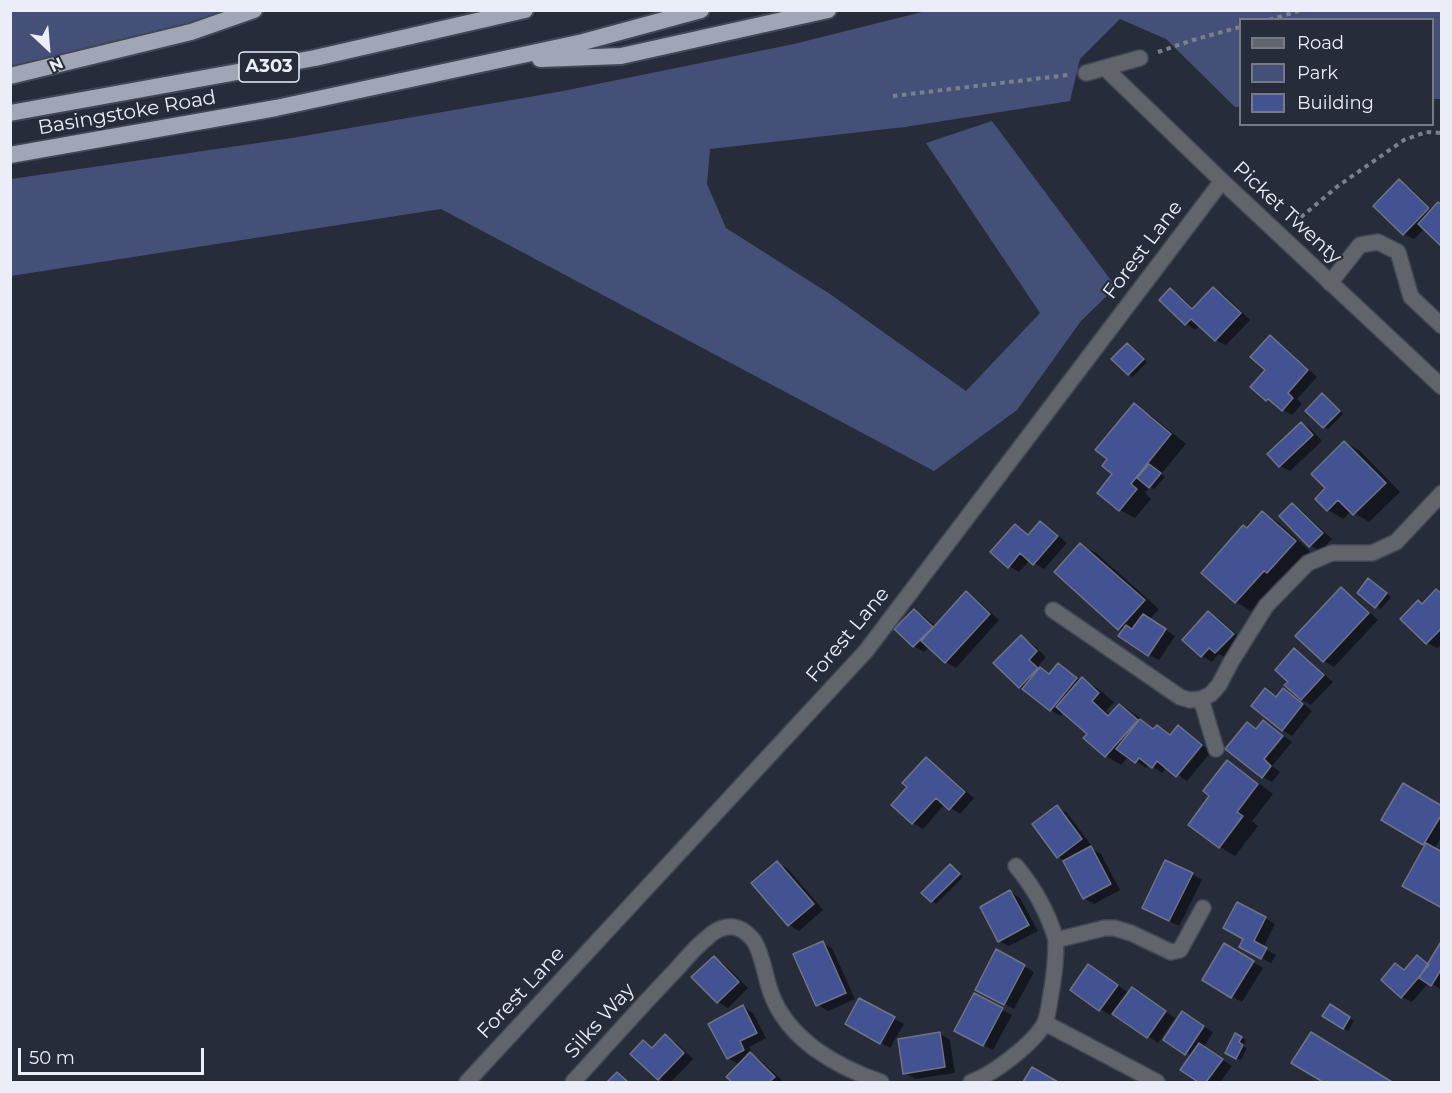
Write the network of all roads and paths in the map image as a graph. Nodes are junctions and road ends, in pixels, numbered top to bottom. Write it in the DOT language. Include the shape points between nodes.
graph roads {
  1 [pos="254,10"];
  2 [pos="525,10"];
  3 [pos="701,10"];
  4 [pos="828,10"];
  5 [pos="1302,10"];
  6 [pos="1276,18"];
  7 [pos="1239,27"];
  8 [pos="1140,58"];
  9 [pos="498,61"];
  10 [pos="1105,68"];
  11 [pos="1086,73"];
  12 [pos="10,76"];
  13 [pos="893,96"];
  14 [pos="10,113"];
  15 [pos="1442,133"];
  16 [pos="10,155"];
  17 [pos="1222,181"];
  18 [pos="1280,235"];
  19 [pos="1330,283"];
  20 [pos="1442,327"];
  21 [pos="1442,387"];
  22 [pos="1442,493"];
  23 [pos="1053,610"];
  24 [pos="1201,699"];
  25 [pos="1216,749"];
  26 [pos="1016,866"];
  27 [pos="1203,908"];
  28 [pos="1056,940"];
  29 [pos="1045,1023"];
  30 [pos="847,1068"];
  31 [pos="976,1082"];
  32 [pos="467,1083"];
  33 [pos="573,1083"];
  34 [pos="840,1083"];
  35 [pos="881,1083"];
  36 [pos="1157,1083"];
  1 -- 12 [label="highway" via="191,32"];
  2 -- 14 [label="highway, A303" via="315,58"];
  3 -- 9 [label="highway, A303"];
  4 -- 9 [label="highway" via="621,57"];
  5 -- 6 [label="path"];
  7 -- 8 [label="path"];
  8 -- 10 [label="street"];
  9 -- 16 [label="highway, Basingstoke Road / A303" via="276,108"];
  10 -- 11 [label="street"];
  10 -- 17 [label="street, Picket Twenty"];
  11 -- 13 [label="path"];
  15 -- 18 [label="path" via="1426,132 1404,140 1338,186"];
  17 -- 18 [label="street, Picket Twenty"];
  17 -- 32 [label="street, Forest Lane" via="866,651"];
  18 -- 19 [label="street, Picket Twenty"];
  19 -- 20 [label="street" via="1360,245 1378,242 1398,252 1411,297"];
  19 -- 21 [label="street, Picket Twenty"];
  22 -- 24 [label="street" via="1396,542 1372,553 1332,553 1308,563 1266,606 1219,685"];
  23 -- 24 [label="street" via="1180,696"];
  24 -- 25 [label="street"];
  26 -- 28 [label="street" via="1042,903"];
  27 -- 28 [label="street" via="1180,950 1171,952 1114,928"];
  28 -- 29 [label="street"];
  29 -- 31 [label="street" via="1006,1062"];
  29 -- 36 [label="street"];
  30 -- 33 [label="street, Silks Way" via="816,1050 787,1022 771,994 757,948 738,928 727,927 706,939"];
  30 -- 34 [label="street"];
  30 -- 35 [label="street, Silks Way"];
}
